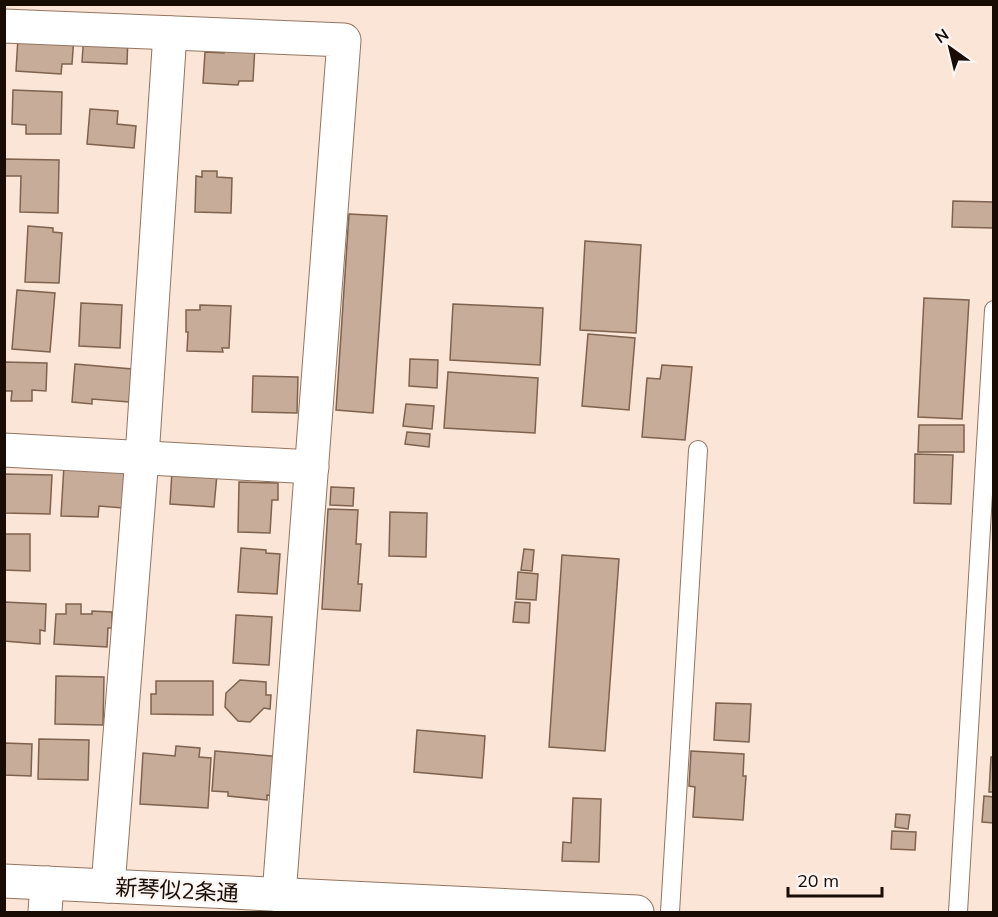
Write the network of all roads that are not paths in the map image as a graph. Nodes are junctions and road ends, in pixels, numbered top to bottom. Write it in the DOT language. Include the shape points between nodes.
graph roads {
  1 [pos="4,26"];
  2 [pos="170,33"];
  3 [pos="993,310"];
  4 [pos="4,450"];
  5 [pos="698,450"];
  6 [pos="142,458"];
  7 [pos="312,467"];
  8 [pos="4,881"];
  9 [pos="108,886"];
  10 [pos="279,895"];
  11 [pos="46,898"];
  12 [pos="216,902"];
  13 [pos="384,906"];
  14 [pos="571,911"];
  15 [pos="637,912"];
  16 [pos="670,912"];
  17 [pos="958,912"];
  1 -- 2 [label="street"];
  2 -- 6 [label="street"];
  2 -- 7 [label="street" via="344,40"];
  3 -- 17 [label="lane"];
  4 -- 6 [label="street"];
  5 -- 16 [label="lane"];
  6 -- 7 [label="street"];
  6 -- 9 [label="street"];
  7 -- 10 [label="street"];
  8 -- 11 [label="street, 新琴似2条通"];
  9 -- 11 [label="street, 新琴似2条通"];
  9 -- 12 [label="street, 新琴似2条通"];
  10 -- 12 [label="street, 新琴似2条通"];
  10 -- 13 [label="street, 新琴似2条通"];
  13 -- 14 [label="street, 新琴似2条通"];
  14 -- 15 [label="street, 新琴似2条通"];
}
